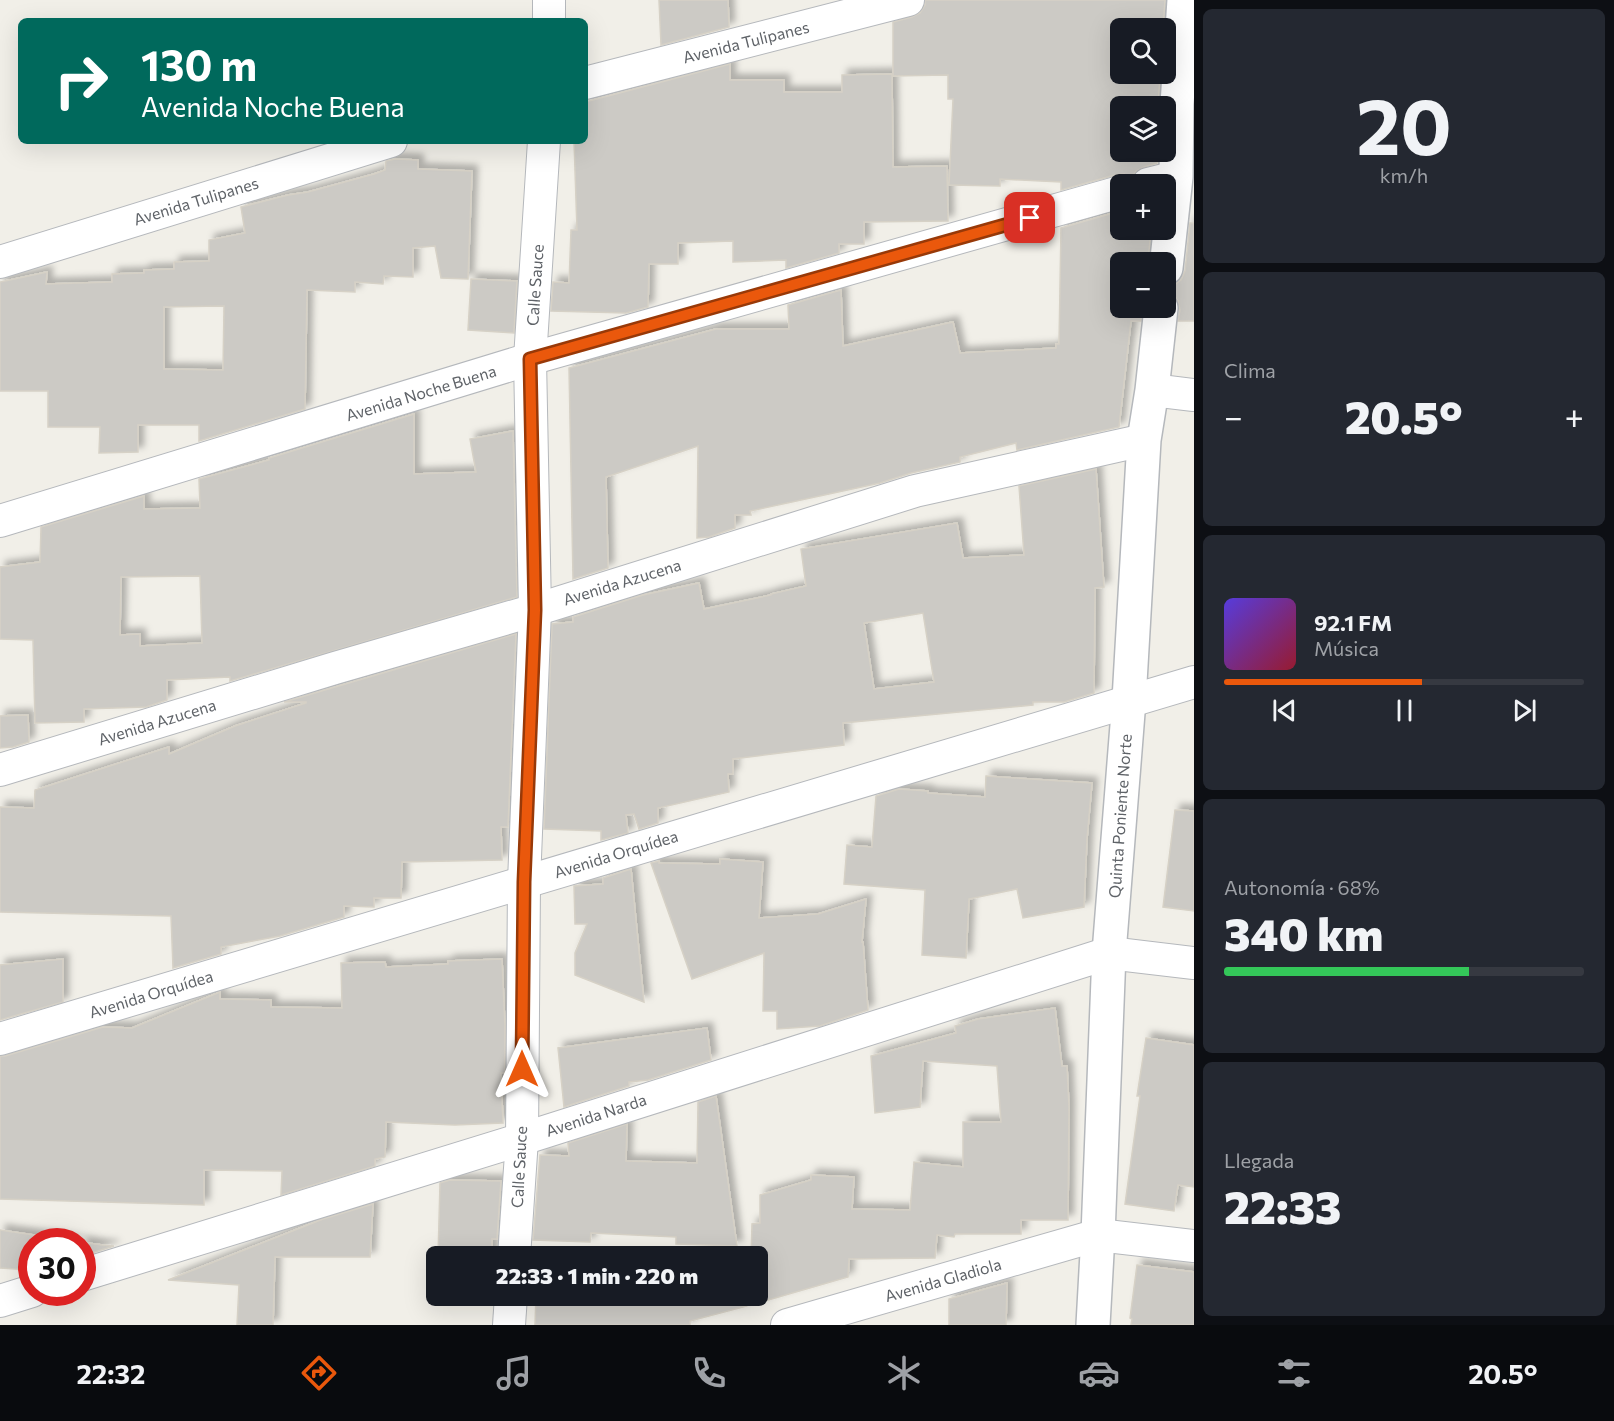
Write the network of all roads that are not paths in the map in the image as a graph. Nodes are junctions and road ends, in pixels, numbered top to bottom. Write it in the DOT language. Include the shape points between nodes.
graph roads {
  1 [pos="549,0"];
  2 [pos="908,0"];
  3 [pos="1184,0"];
  4 [pos="549,18"];
  5 [pos="588,82"];
  6 [pos="1185,105"];
  7 [pos="381,144"];
  8 [pos="544,144"];
  9 [pos="1164,174"];
  10 [pos="1110,195"];
  11 [pos="0,262"];
  12 [pos="1160,318"];
  13 [pos="530,359"];
  14 [pos="1152,390"];
  15 [pos="1194,394"];
  16 [pos="1144,440"];
  17 [pos="0,521"];
  18 [pos="535,610"];
  19 [pos="1194,682"];
  20 [pos="1129,700"];
  21 [pos="0,770"];
  22 [pos="524,882"];
  23 [pos="1109,953"];
  24 [pos="1194,963"];
  25 [pos="0,1039"];
  26 [pos="522,1139"];
  27 [pos="1098,1235"];
  28 [pos="515,1246"];
  29 [pos="1194,1246"];
  30 [pos="96,1271"];
  31 [pos="18,1295"];
  32 [pos="0,1301"];
  33 [pos="510,1306"];
  34 [pos="509,1325"];
  35 [pos="788,1325"];
  36 [pos="1093,1325"];
  1 -- 4 [label="street"];
  2 -- 5 [label="street, Avenida Tulipanes"];
  3 -- 6 [label="street"];
  6 -- 9 [label="street"];
  7 -- 11 [label="street, Avenida Tulipanes"];
  8 -- 13 [label="street, Calle Sauce"];
  10 -- 13 [label="street, Avenida Noche Buena"];
  12 -- 14 [label="street, Quinta Poniente Norte"];
  13 -- 17 [label="street, Avenida Noche Buena"];
  13 -- 18 [label="street, Calle Sauce"];
  14 -- 15 [label="street"];
  14 -- 16 [label="street, Quinta Poniente Norte"];
  16 -- 18 [label="street, Avenida Azucena" via="915,490"];
  16 -- 20 [label="street, Quinta Poniente Norte"];
  18 -- 21 [label="street, Avenida Azucena"];
  18 -- 22 [label="street, Calle Sauce"];
  19 -- 20 [label="street, Avenida Orquídea"];
  20 -- 22 [label="street, Avenida Orquídea"];
  20 -- 23 [label="street, Quinta Poniente Norte"];
  22 -- 25 [label="street, Avenida Orquídea"];
  22 -- 26 [label="street, Calle Sauce"];
  23 -- 24 [label="street"];
  23 -- 26 [label="street, Avenida Narda"];
  23 -- 27 [label="street, Quinta Poniente Norte"];
  26 -- 28 [label="street, Calle Sauce"];
  26 -- 30 [label="street, Avenida Narda"];
  27 -- 29 [label="street"];
  27 -- 35 [label="street, Avenida Gladiola"];
  27 -- 36 [label="street, Quinta Poniente Norte"];
  31 -- 32 [label="street"];
  33 -- 34 [label="street"];
}
